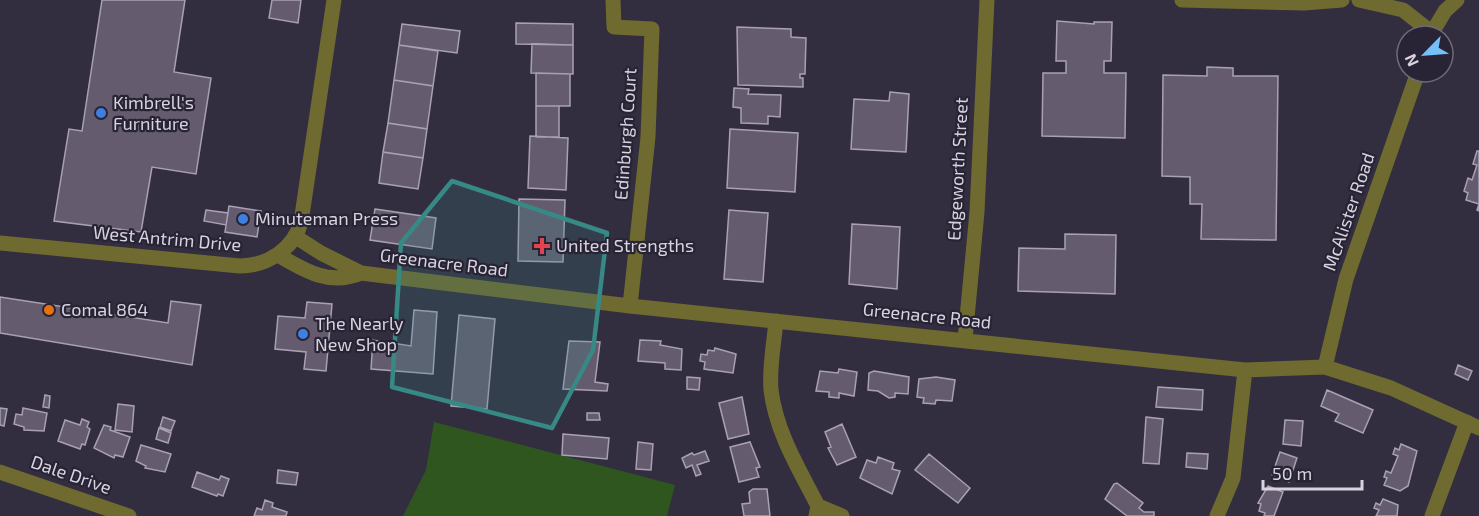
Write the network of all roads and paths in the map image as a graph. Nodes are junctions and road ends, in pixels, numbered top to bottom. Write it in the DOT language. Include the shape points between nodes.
graph roads {
  1 [pos="334,0"];
  2 [pos="613,0"];
  3 [pos="987,0"];
  4 [pos="1182,0"];
  5 [pos="1342,0"];
  6 [pos="1359,0"];
  7 [pos="1457,0"];
  8 [pos="1419,24"];
  9 [pos="1437,24"];
  10 [pos="1414,84"];
  11 [pos="296,237"];
  12 [pos="0,243"];
  13 [pos="278,255"];
  14 [pos="361,273"];
  15 [pos="630,306"];
  16 [pos="776,321"];
  17 [pos="965,339"];
  18 [pos="1325,367"];
  19 [pos="1245,370"];
  20 [pos="1473,425"];
  21 [pos="0,472"];
  22 [pos="817,511"];
  23 [pos="129,516"];
  24 [pos="842,516"];
  25 [pos="1217,516"];
  26 [pos="1432,516"];
  1 -- 11 [label="street" via="303,213"];
  2 -- 15 [label="street, Edinburgh Court" via="614,27 652,29 648,137"];
  3 -- 17 [label="street, Edgeworth Street"];
  4 -- 5 [label="street"];
  6 -- 8 [label="street" via="1403,10"];
  7 -- 9 [label="street"];
  10 -- 18 [label="street, McAlister Road" via="1346,279"];
  11 -- 13 [label="street, West Antrim Drive"];
  11 -- 14 [label="street, Greenacre Road"];
  12 -- 13 [label="street, West Antrim Drive" via="240,266"];
  13 -- 14 [label="street, Greenacre Road" via="321,277 346,279"];
  14 -- 15 [label="street, Greenacre Road"];
  15 -- 16 [label="street, Greenacre Road"];
  16 -- 17 [label="street, Greenacre Road"];
  16 -- 22 [label="street" via="771,389 775,410 782,435"];
  17 -- 19 [label="street, Greenacre Road"];
  18 -- 19 [label="street, Greenacre Road"];
  18 -- 20 [label="street, Greenacre Road" via="1391,388"];
  19 -- 25 [label="street" via="1233,478"];
  20 -- 26 [label="street"];
  21 -- 23 [label="street, Dale Drive"];
  22 -- 24 [label="street"];
}
